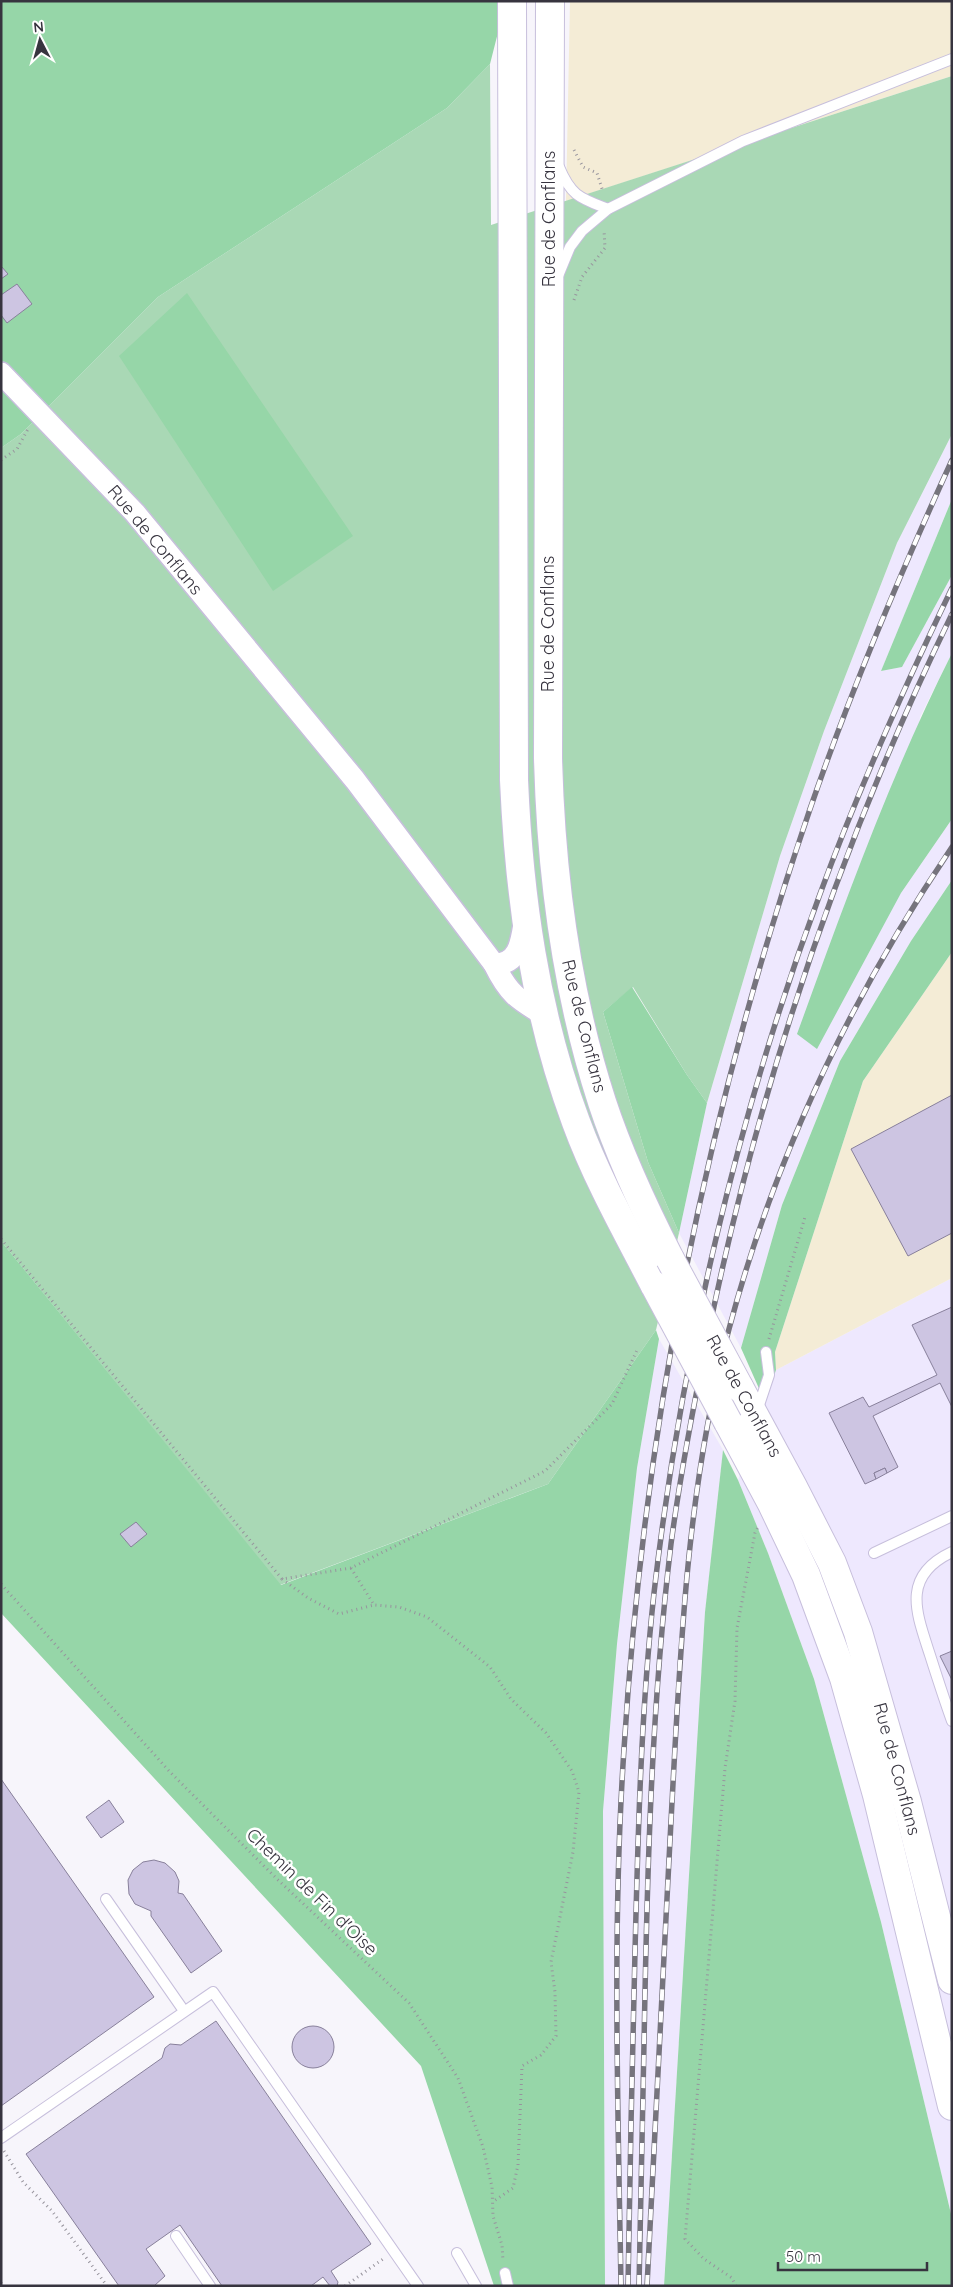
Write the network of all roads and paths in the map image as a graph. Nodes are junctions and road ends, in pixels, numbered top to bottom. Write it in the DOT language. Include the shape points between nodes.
graph roads {
  1 [pos="512,1"];
  2 [pos="550,1"];
  3 [pos="952,59"];
  4 [pos="548,124"];
  5 [pos="573,146"];
  6 [pos="605,209"];
  7 [pos="561,303"];
  8 [pos="1,373"];
  9 [pos="39,412"];
  10 [pos="1,460"];
  11 [pos="526,916"];
  12 [pos="494,964"];
  13 [pos="544,1015"];
  14 [pos="805,1217"];
  15 [pos="1,1239"];
  16 [pos="638,1348"];
  17 [pos="766,1352"];
  18 [pos="755,1417"];
  19 [pos="772,1504"];
  20 [pos="952,1516"];
  21 [pos="952,1552"];
  22 [pos="874,1553"];
  23 [pos="351,1568"];
  24 [pos="282,1579"];
  25 [pos="1,1584"];
  26 [pos="374,1605"];
  27 [pos="952,1721"];
  28 [pos="106,1899"];
  29 [pos="952,1980"];
  30 [pos="184,2011"];
  31 [pos="952,2106"];
  32 [pos="1,2138"];
  33 [pos="1,2146"];
  34 [pos="494,2201"];
  35 [pos="176,2236"];
  36 [pos="393,2252"];
  37 [pos="457,2253"];
  38 [pos="505,2273"];
  39 [pos="1,2283"];
  40 [pos="4,2286"];
  41 [pos="107,2286"];
  42 [pos="210,2286"];
  43 [pos="345,2286"];
  44 [pos="418,2286"];
  45 [pos="476,2286"];
  46 [pos="508,2286"];
  47 [pos="736,2286"];
  1 -- 11 [label="main road, Rue de Conflans" via="514,780 518,856"];
  2 -- 4 [label="main road, Rue de Conflans"];
  3 -- 6 [label="lane" via="743,141"];
  4 -- 6 [label="lane" via="565,182 577,196"];
  4 -- 7 [label="main road, Rue de Conflans"];
  5 -- 6 [label="path" via="583,167 597,173 603,186"];
  6 -- 7 [label="lane" via="570,247"];
  6 -- 7 [label="path" via="605,248"];
  7 -- 18 [label="main road, Rue de Conflans, bridge" via="548,758 554,875 572,990 591,1066 630,1176 670,1259"];
  8 -- 9 [label="street, Rue de Conflans"];
  9 -- 10 [label="path" via="17,449"];
  9 -- 12 [label="street, Rue de Conflans" via="136,513 355,780"];
  11 -- 12 [label="street" via="515,956 510,961"];
  11 -- 13 [label="main road, Rue de Conflans"];
  12 -- 13 [label="street, Rue de Conflans" via="517,999"];
  13 -- 19 [label="main road, Rue de Conflans, bridge" via="564,1088 592,1161"];
  14 -- 17 [label="path"];
  15 -- 24 [label="path"];
  16 -- 23 [label="path" via="612,1404 545,1470"];
  17 -- 18 [label="lane" via="769,1375"];
  18 -- 29 [label="main road, Rue de Conflans" via="832,1563 858,1632 907,1802"];
  19 -- 31 [label="main road, Rue de Conflans" via="806,1575 847,1687 877,1795"];
  19 -- 47 [label="path" via="755,1532 736,1628 735,1701 725,1768 685,2239 704,2259 732,2278"];
  20 -- 22 [label="lane"];
  21 -- 27 [label="lane" via="935,1560 922,1576 916,1594 917,1615"];
  23 -- 24 [label="path"];
  23 -- 26 [label="path"];
  24 -- 26 [label="path" via="308,1598 339,1614"];
  25 -- 34 [label="path, Chemin de Fin d'Oise" via="170,1772 277,1879 409,2003 458,2078 483,2147"];
  26 -- 34 [label="path" via="399,1607 426,1618 490,1667 511,1699 546,1733 572,1772 579,1792 573,1852 551,1962 556,2036 541,2055 522,2066 518,2165 513,2188"];
  28 -- 30 [label="lane"];
  30 -- 32 [label="lane"];
  30 -- 36 [label="lane" via="212,1992"];
  33 -- 41 [label="path" via="23,2182 52,2211"];
  34 -- 38 [label="path, Chemin de Fin d'Oise" via="493,2216 502,2245"];
  35 -- 42 [label="lane"];
  36 -- 43 [label="path"];
  36 -- 44 [label="lane"];
  37 -- 45 [label="lane"];
  38 -- 46 [label="lane"];
  39 -- 40 [label="path"];
}
